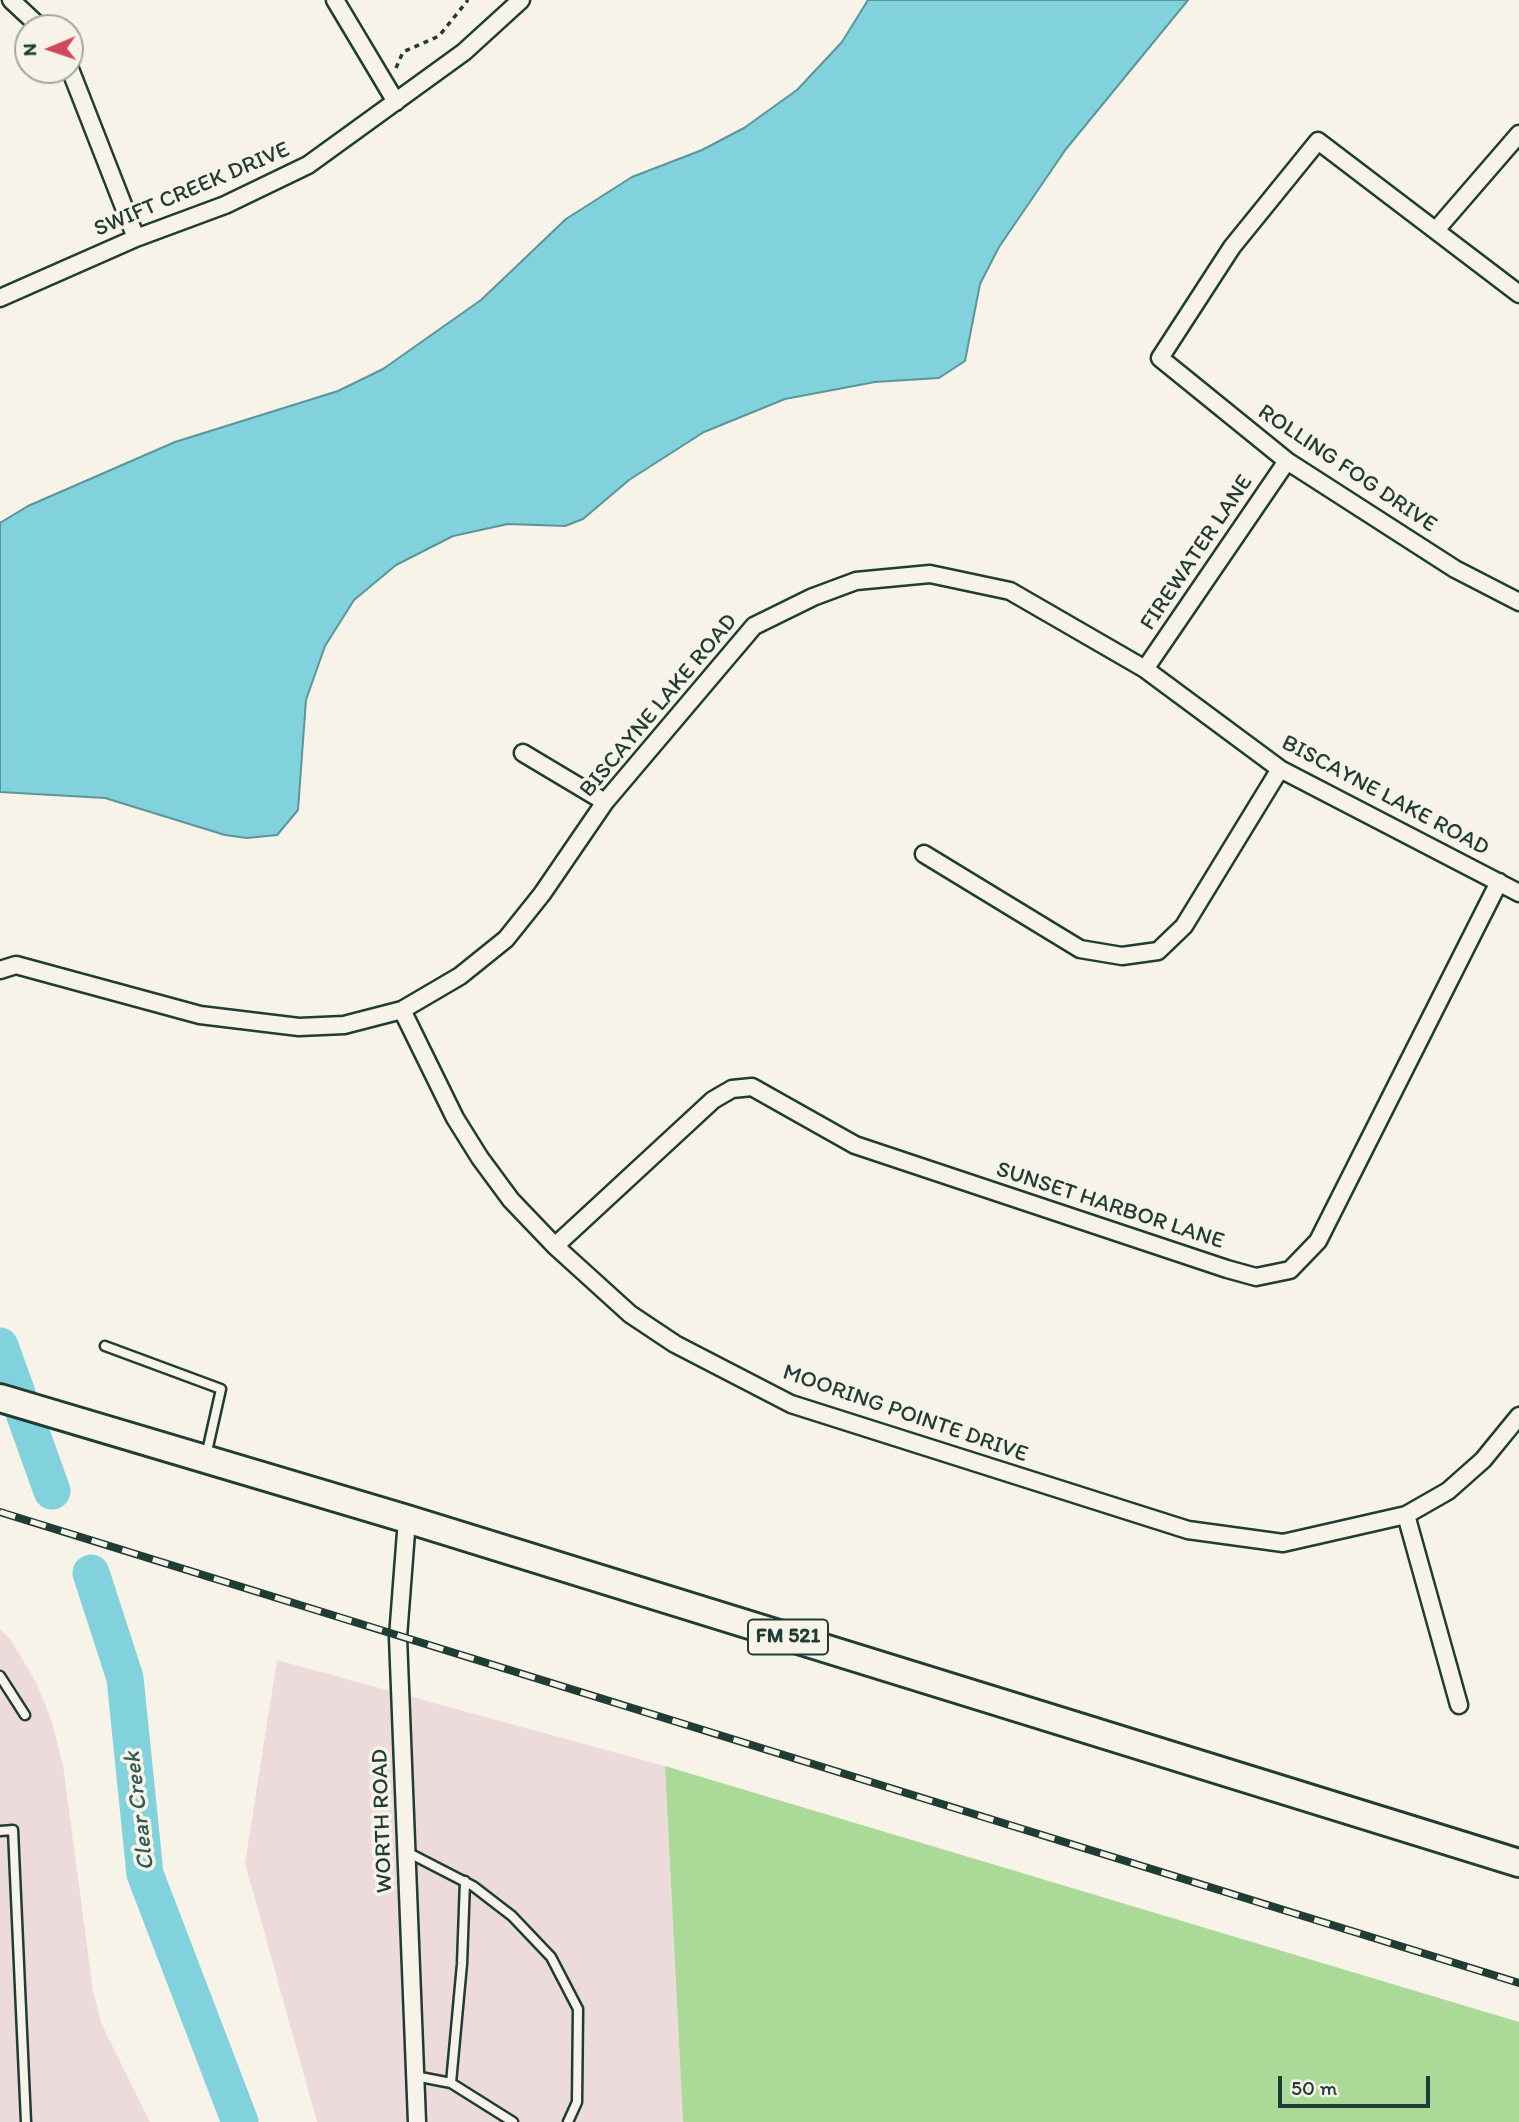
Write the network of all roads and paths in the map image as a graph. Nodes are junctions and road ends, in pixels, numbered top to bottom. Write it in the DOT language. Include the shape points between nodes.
graph roads {
  1 [pos="11,0"];
  2 [pos="335,0"];
  3 [pos="468,0"];
  4 [pos="521,0"];
  5 [pos="26,14"];
  6 [pos="76,84"];
  7 [pos="392,96"];
  8 [pos="1519,134"];
  9 [pos="1436,230"];
  10 [pos="136,238"];
  11 [pos="1519,294"];
  12 [pos="0,298"];
  13 [pos="1287,461"];
  14 [pos="1519,602"];
  15 [pos="1145,670"];
  16 [pos="523,753"];
  17 [pos="1280,769"];
  18 [pos="605,802"];
  19 [pos="924,854"];
  20 [pos="1499,882"];
  21 [pos="1519,893"];
  22 [pos="0,970"];
  23 [pos="402,1010"];
  24 [pos="555,1246"];
  25 [pos="105,1346"];
  26 [pos="0,1398"];
  27 [pos="1519,1416"];
  28 [pos="205,1458"];
  29 [pos="1406,1515"];
  30 [pos="407,1519"];
  31 [pos="0,1676"];
  32 [pos="1459,1705"];
  33 [pos="25,1715"];
  34 [pos="0,1830"];
  35 [pos="407,1852"];
  36 [pos="1519,1863"];
  37 [pos="464,1881"];
  38 [pos="415,2076"];
  39 [pos="451,2083"];
  40 [pos="26,2122"];
  41 [pos="417,2122"];
  42 [pos="513,2122"];
  43 [pos="568,2122"];
  1 -- 5 [label="street"];
  2 -- 7 [label="street"];
  3 -- 7 [label="path" via="439,36 403,52"];
  4 -- 7 [label="street, SWIFT CREEK DRIVE" via="464,52"];
  6 -- 10 [label="street"];
  7 -- 10 [label="street, SWIFT CREEK DRIVE" via="308,165"];
  8 -- 9 [label="street"];
  9 -- 11 [label="street"];
  9 -- 13 [label="street, ROLLING FOG DRIVE" via="1318,141 1232,247 1160,358"];
  10 -- 12 [label="street, SWIFT CREEK DRIVE"];
  13 -- 14 [label="street, ROLLING FOG DRIVE" via="1455,569"];
  13 -- 15 [label="street, FIREWATER LANE"];
  15 -- 17 [label="street, BISCAYNE LAKE ROAD"];
  15 -- 18 [label="street, BISCAYNE LAKE ROAD" via="1010,592 930,573 856,581 754,626"];
  16 -- 18 [label="street"];
  17 -- 19 [label="street" via="1184,926 1158,951 1122,956 1080,949"];
  17 -- 20 [label="street, BISCAYNE LAKE ROAD"];
  18 -- 23 [label="street, BISCAYNE LAKE ROAD" via="506,939 460,976"];
  20 -- 21 [label="street, BISCAYNE LAKE ROAD"];
  20 -- 24 [label="street, SUNSET HARBOR LANE" via="1318,1241 1290,1270 1256,1277 1237,1272 855,1145 752,1087 732,1089 713,1100"];
  22 -- 23 [label="street, BISCAYNE LAKE ROAD" via="16,965 200,1016 299,1027 344,1025"];
  23 -- 24 [label="street, MOORING POINTE DRIVE" via="480,1158 511,1200"];
  24 -- 29 [label="street, MOORING POINTE DRIVE" via="630,1314 791,1404 1188,1530 1283,1543"];
  25 -- 28 [label="lane" via="221,1389"];
  26 -- 28 [label="main road, FM 521"];
  27 -- 29 [label="street, MOORING POINTE DRIVE" via="1482,1461 1448,1491"];
  28 -- 30 [label="main road, FM 521"];
  29 -- 32 [label="street"];
  30 -- 35 [label="street, WORTH ROAD" via="398,1637"];
  30 -- 36 [label="main road, FM 521"];
  31 -- 33 [label="lane"];
  34 -- 40 [label="lane" via="13,1830"];
  35 -- 37 [label="lane"];
  35 -- 38 [label="street, WORTH ROAD"];
  37 -- 39 [label="lane"];
  37 -- 43 [label="lane" via="512,1916 551,1957 578,2009 577,2102"];
  38 -- 39 [label="lane"];
  38 -- 41 [label="street, WORTH ROAD"];
  39 -- 42 [label="lane"];
}
